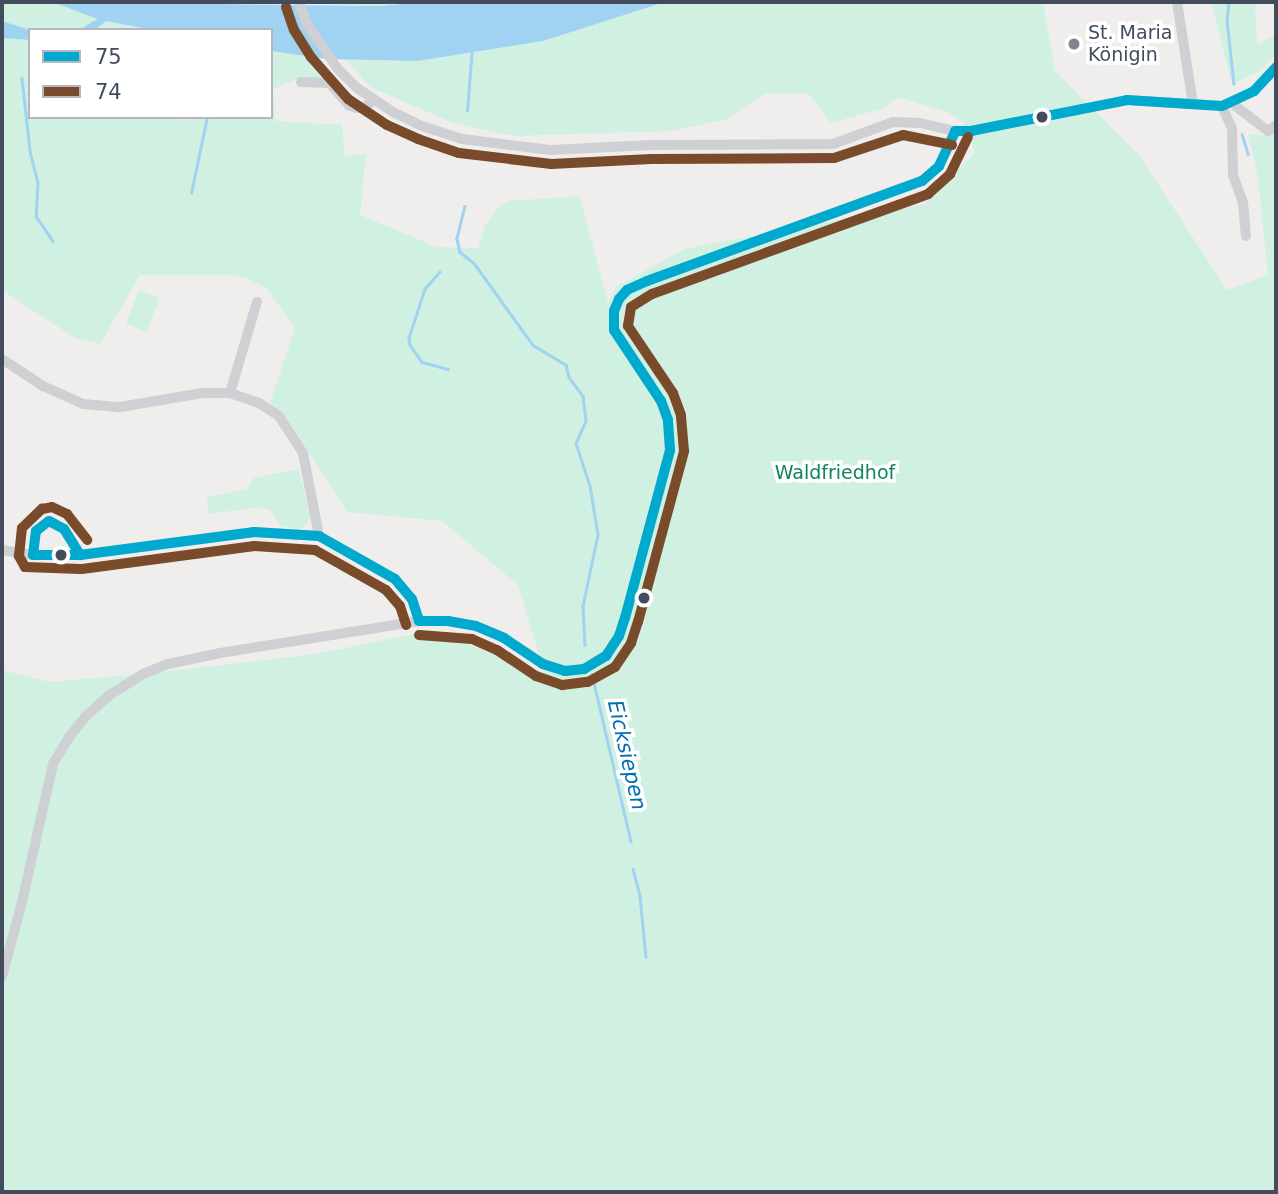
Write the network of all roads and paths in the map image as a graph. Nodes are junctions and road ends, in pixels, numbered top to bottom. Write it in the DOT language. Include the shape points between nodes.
graph roads {
  1 [pos="299,2"];
  2 [pos="1177,2"];
  3 [pos="1276,67"];
  4 [pos="302,82"];
  5 [pos="374,100"];
  6 [pos="1193,104"];
  7 [pos="1227,105"];
  8 [pos="1276,125"];
  9 [pos="955,131"];
  10 [pos="1246,236"];
  11 [pos="257,302"];
  12 [pos="2,359"];
  13 [pos="229,393"];
  14 [pos="319,536"];
  15 [pos="2,550"];
  16 [pos="419,621"];
  17 [pos="2,977"];
  1 -- 5 [label="street" via="323,50"];
  2 -- 6 [label="street"];
  3 -- 7 [label="street" via="1254,91"];
  4 -- 5 [label="street" via="329,83 350,106 358,108"];
  5 -- 9 [label="street" via="422,126 462,139 550,150 833,144 902,121"];
  6 -- 7 [label="street"];
  6 -- 9 [label="street" via="1127,100"];
  7 -- 8 [label="street" via="1268,131"];
  7 -- 10 [label="street" via="1233,176 1243,202"];
  9 -- 16 [label="street" via="939,166 922,181 647,281 619,299 614,330 661,401 670,450 625,618 606,656 584,668 555,669 476,626"];
  11 -- 13 [label="street"];
  12 -- 13 [label="street" via="43,386 83,404 120,407"];
  13 -- 14 [label="street" via="279,416 303,453"];
  14 -- 15 [label="street" via="254,532 80,555"];
  14 -- 16 [label="street" via="395,579 412,599"];
  16 -- 17 [label="street" via="168,664 108,696 69,737 50,774"];
}
